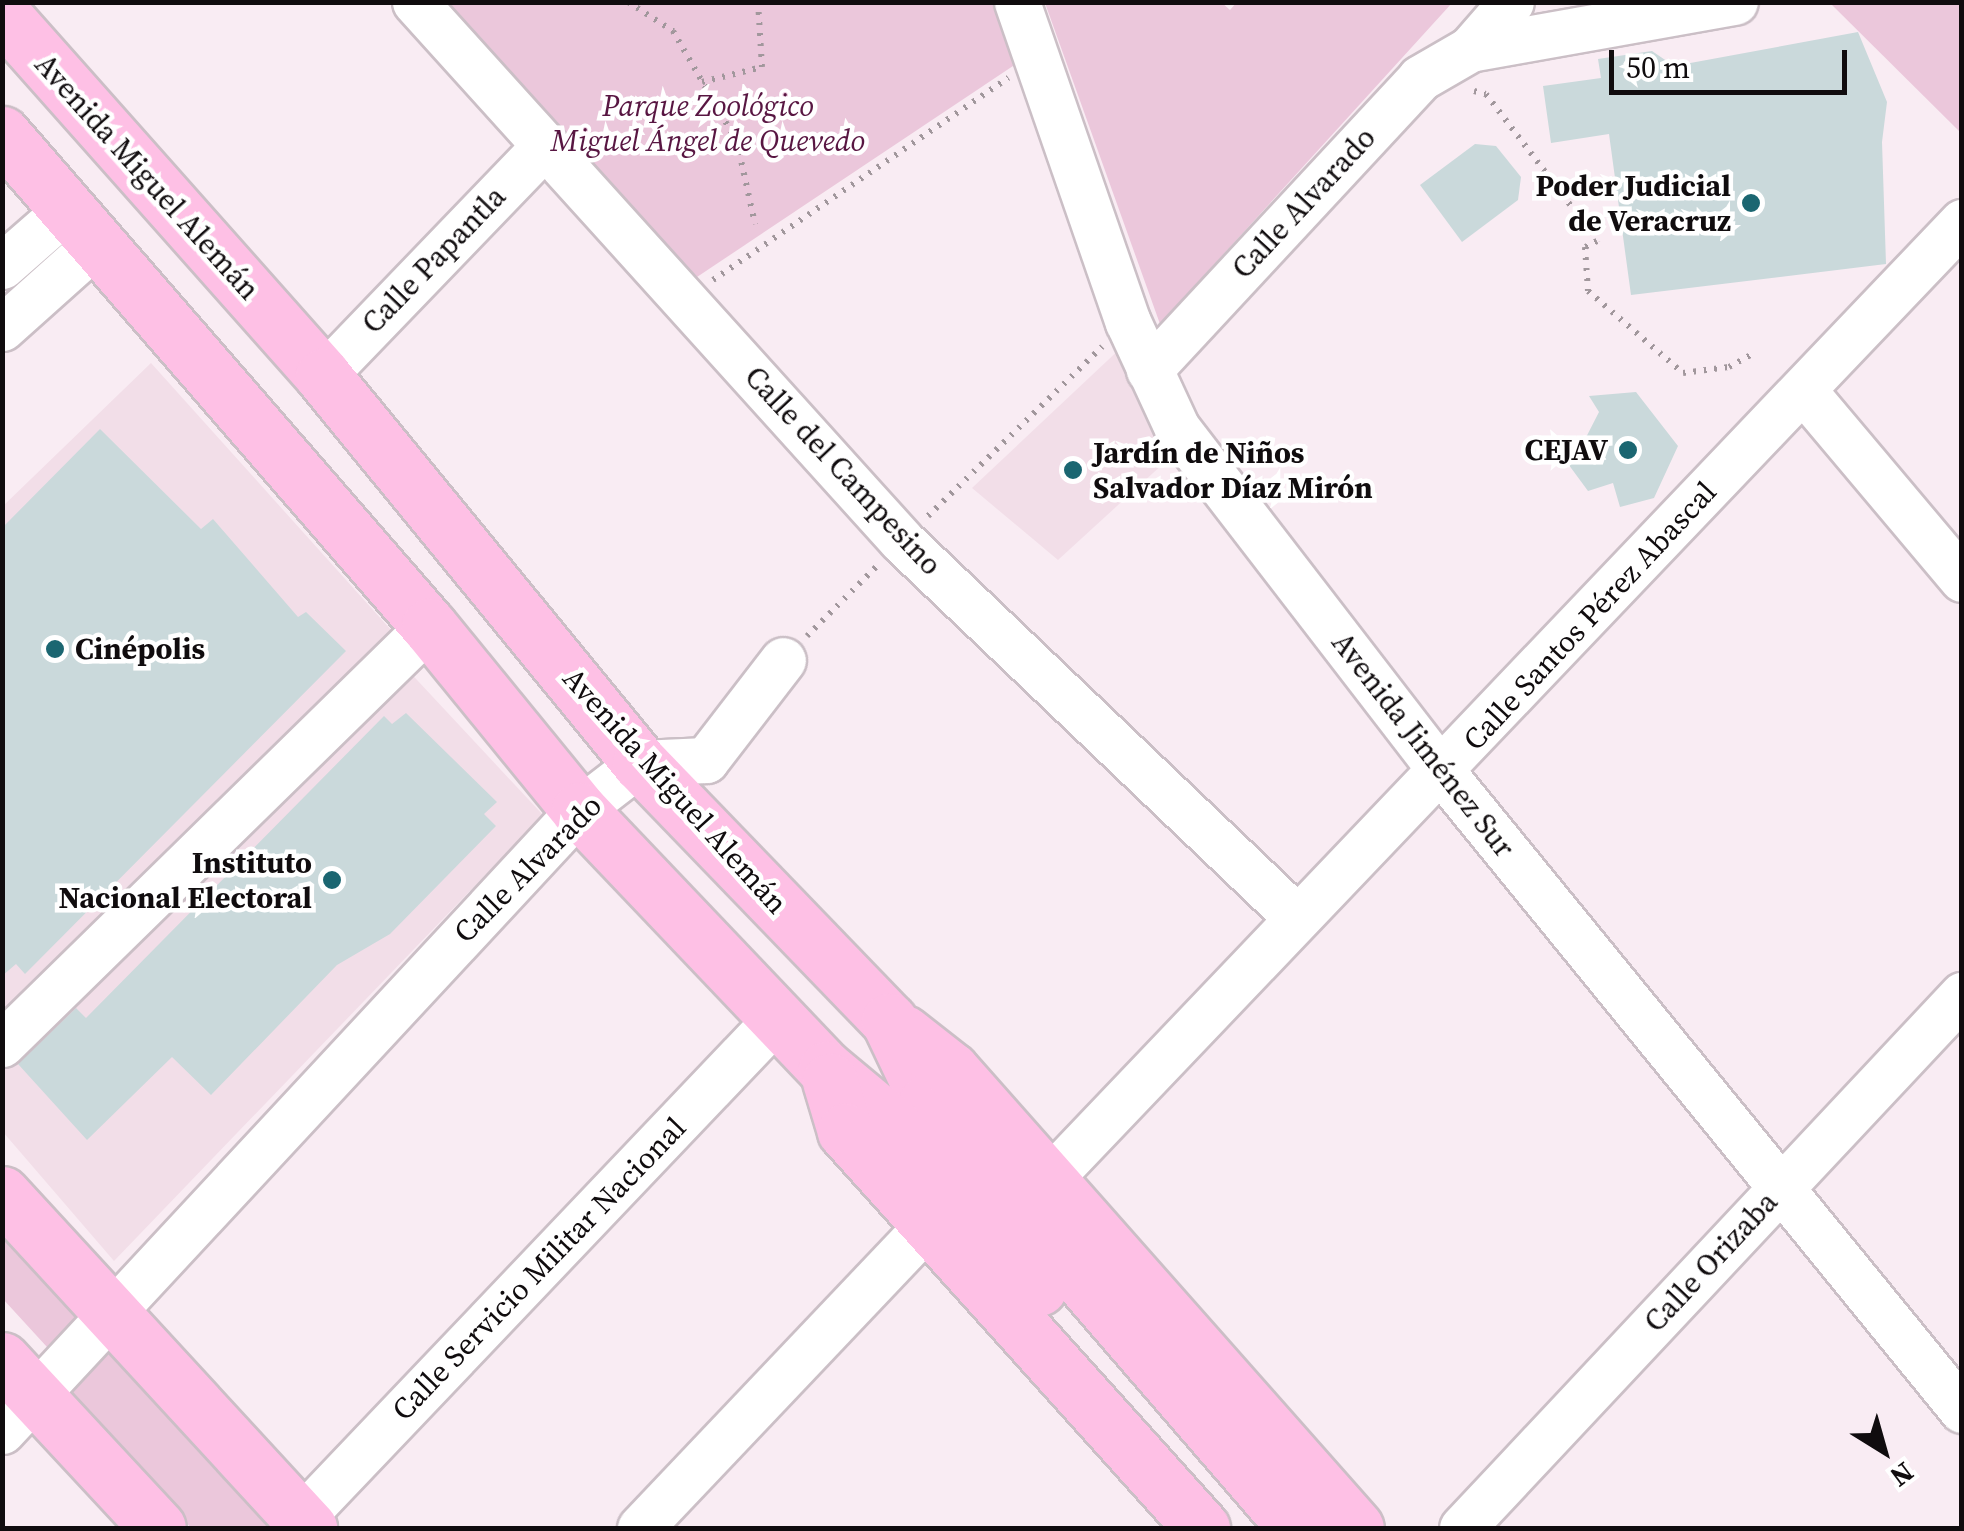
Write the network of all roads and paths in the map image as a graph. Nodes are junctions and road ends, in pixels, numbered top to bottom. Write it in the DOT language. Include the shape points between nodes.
graph roads {
  1 [pos="414,2"];
  2 [pos="628,2"];
  3 [pos="758,2"];
  4 [pos="1017,2"];
  5 [pos="1512,2"];
  6 [pos="1599,2"];
  7 [pos="1735,2"];
  8 [pos="2,14"];
  9 [pos="1567,34"];
  10 [pos="1470,48"];
  11 [pos="1038,58"];
  12 [pos="1420,78"];
  13 [pos="702,82"];
  14 [pos="2,134"];
  15 [pos="544,145"];
  16 [pos="1962,222"];
  17 [pos="755,224"];
  18 [pos="82,226"];
  19 [pos="2,266"];
  20 [pos="686,299"];
  21 [pos="1128,322"];
  22 [pos="2,328"];
  23 [pos="1752,354"];
  24 [pos="1148,370"];
  25 [pos="323,376"];
  26 [pos="1803,390"];
  27 [pos="902,541"];
  28 [pos="1962,579"];
  29 [pos="429,626"];
  30 [pos="783,660"];
  31 [pos="640,763"];
  32 [pos="1442,772"];
  33 [pos="579,810"];
  34 [pos="1296,917"];
  35 [pos="1962,995"];
  36 [pos="778,1018"];
  37 [pos="889,1021"];
  38 [pos="2,1044"];
  39 [pos="826,1068"];
  40 [pos="1049,1179"];
  41 [pos="1781,1187"];
  42 [pos="2,1194"];
  43 [pos="929,1223"];
  44 [pos="110,1310"];
  45 [pos="13,1396"];
  46 [pos="1962,1410"];
  47 [pos="304,1524"];
  48 [pos="158,1528"];
  49 [pos="640,1528"];
  50 [pos="1202,1528"];
  51 [pos="1255,1528"];
  52 [pos="1296,1528"];
  53 [pos="1356,1528"];
  54 [pos="1462,1528"];
  1 -- 15 [label="street, Calle del Campesino"];
  2 -- 13 [label="path" via="672,31"];
  3 -- 13 [label="path" via="762,66"];
  4 -- 11 [label="street, Avenida Jiménez Sur"];
  5 -- 10 [label="street, Calle Alvarado"];
  6 -- 9 [label="street"];
  7 -- 9 [label="street, Calle Alvarado"];
  8 -- 25 [label="main road, Avenida Miguel Alemán"];
  9 -- 10 [label="street, Calle Alvarado"];
  10 -- 12 [label="street, Calle Alvarado"];
  11 -- 20 [label="path"];
  11 -- 21 [label="street, Avenida Jiménez Sur"];
  12 -- 23 [label="path" via="1486,94 1574,210 1599,220 1597,241 1585,246 1588,292 1683,373 1730,367"];
  12 -- 24 [label="street, Calle Alvarado"];
  13 -- 17 [label="path" via="737,142"];
  14 -- 18 [label="main road"];
  15 -- 20 [label="street, Calle del Campesino"];
  15 -- 25 [label="street, Calle Papantla"];
  16 -- 26 [label="street, Calle Santos Pérez Abascal"];
  18 -- 19 [label="street"];
  18 -- 22 [label="street"];
  18 -- 29 [label="main road"];
  20 -- 27 [label="street, Calle del Campesino"];
  21 -- 24 [label="street, Avenida Jiménez Sur"];
  21 -- 27 [label="path"];
  24 -- 32 [label="street, Avenida Jiménez Sur" via="1186,441"];
  25 -- 31 [label="main road, Avenida Miguel Alemán"];
  26 -- 28 [label="street"];
  26 -- 32 [label="street, Calle Santos Pérez Abascal"];
  27 -- 30 [label="path"];
  27 -- 34 [label="street, Calle del Campesino"];
  29 -- 33 [label="main road"];
  29 -- 38 [label="street"];
  30 -- 31 [label="street" via="706,760"];
  31 -- 33 [label="street, Calle Alvarado"];
  31 -- 37 [label="main road, Avenida Miguel Alemán"];
  32 -- 34 [label="street, Calle Santos Pérez Abascal"];
  32 -- 41 [label="street, Avenida Jiménez Sur"];
  33 -- 36 [label="main road"];
  33 -- 44 [label="street, Calle Alvarado"];
  34 -- 40 [label="street, Calle Santos Pérez Abascal"];
  35 -- 41 [label="street, Calle Orizaba"];
  36 -- 39 [label="main road"];
  36 -- 47 [label="street, Calle Servicio Militar Nacional"];
  37 -- 40 [label="main road" via="951,1070"];
  37 -- 52 [label="main road, Avenida Miguel Alemán" via="927,1101"];
  39 -- 43 [label="main road" via="845,1131"];
  39 -- 51 [label="main road" via="892,1124"];
  40 -- 53 [label="main road"];
  41 -- 46 [label="street, Avenida Jiménez Sur"];
  41 -- 54 [label="street, Calle Orizaba"];
  42 -- 44 [label="main road"];
  43 -- 49 [label="street"];
  43 -- 50 [label="main road"];
  44 -- 45 [label="street, Calle Alvarado"];
  44 -- 47 [label="main road"];
  45 -- 48 [label="main road"];
}
